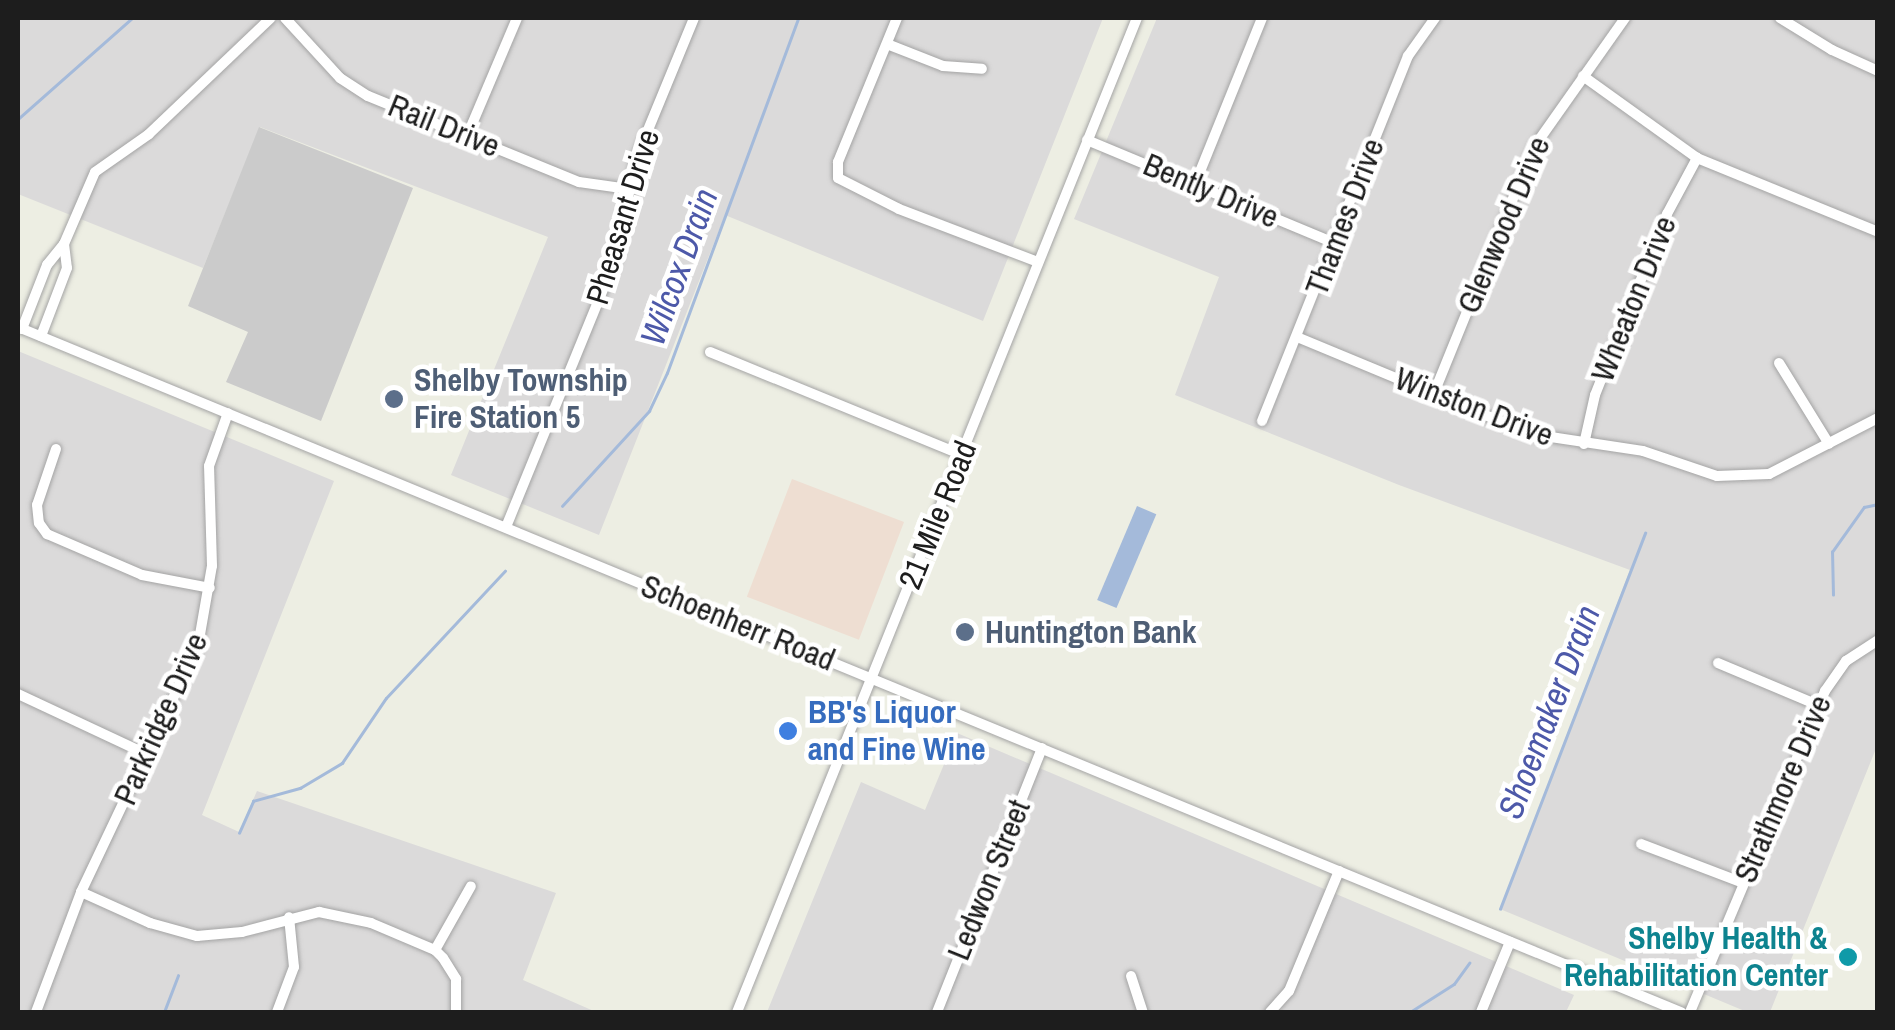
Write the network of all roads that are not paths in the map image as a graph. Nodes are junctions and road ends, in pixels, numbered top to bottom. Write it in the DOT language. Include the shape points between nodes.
graph roads {
  1 [pos="271,18"];
  2 [pos="285,18"];
  3 [pos="517,18"];
  4 [pos="694,18"];
  5 [pos="897,18"];
  6 [pos="1136,18"];
  7 [pos="1262,18"];
  8 [pos="1436,18"];
  9 [pos="1625,18"];
  10 [pos="1780,18"];
  11 [pos="1804,18"];
  12 [pos="1796,28"];
  13 [pos="887,44"];
  14 [pos="982,69"];
  15 [pos="1878,71"];
  16 [pos="1583,76"];
  17 [pos="467,136"];
  18 [pos="1087,140"];
  19 [pos="1697,158"];
  20 [pos="1195,184"];
  21 [pos="629,189"];
  22 [pos="1878,232"];
  23 [pos="1335,243"];
  24 [pos="64,244"];
  25 [pos="1038,262"];
  26 [pos="20,328"];
  27 [pos="41,336"];
  28 [pos="1297,337"];
  29 [pos="710,352"];
  30 [pos="1779,364"];
  31 [pos="1434,393"];
  32 [pos="228,413"];
  33 [pos="1878,418"];
  34 [pos="1262,422"];
  35 [pos="1584,444"];
  36 [pos="1829,444"];
  37 [pos="56,449"];
  38 [pos="962,454"];
  39 [pos="506,527"];
  40 [pos="210,588"];
  41 [pos="1878,640"];
  42 [pos="1718,663"];
  43 [pos="873,678"];
  44 [pos="18,694"];
  45 [pos="1818,705"];
  46 [pos="1042,748"];
  47 [pos="146,754"];
  48 [pos="1641,844"];
  49 [pos="1339,871"];
  50 [pos="1742,883"];
  51 [pos="471,886"];
  52 [pos="81,892"];
  53 [pos="289,917"];
  54 [pos="1510,942"];
  55 [pos="435,950"];
  56 [pos="1131,976"];
  57 [pos="36,1012"];
  58 [pos="277,1012"];
  59 [pos="456,1012"];
  60 [pos="737,1012"];
  61 [pos="937,1012"];
  62 [pos="1143,1012"];
  63 [pos="1270,1012"];
  64 [pos="1481,1012"];
  65 [pos="1680,1012"];
  66 [pos="1690,1012"];
  1 -- 24 [label="street" via="149,134 95,172"];
  2 -- 17 [label="street, Rail Drive" via="351,87"];
  3 -- 17 [label="street"];
  4 -- 21 [label="street, Pheasant Drive"];
  5 -- 13 [label="street"];
  6 -- 18 [label="street, 21 Mile Road"];
  7 -- 20 [label="street"];
  8 -- 23 [label="street, Thames Drive" via="1408,56"];
  9 -- 16 [label="street, Glenwood Drive"];
  10 -- 12 [label="street"];
  11 -- 12 [label="street"];
  12 -- 15 [label="street"];
  13 -- 14 [label="street" via="943,66"];
  13 -- 25 [label="street" via="836,169 844,185"];
  16 -- 19 [label="street"];
  16 -- 31 [label="street, Glenwood Drive" via="1521,174"];
  17 -- 21 [label="street, Rail Drive" via="579,182"];
  18 -- 20 [label="street, Bently Drive"];
  18 -- 25 [label="street, 21 Mile Road"];
  19 -- 22 [label="street"];
  19 -- 35 [label="street, Wheaton Drive" via="1667,214 1595,395"];
  20 -- 23 [label="street, Bently Drive"];
  21 -- 39 [label="street, Pheasant Drive" via="616,256"];
  23 -- 28 [label="street, Thames Drive"];
  24 -- 26 [label="street" via="47,265"];
  24 -- 27 [label="street" via="67,268"];
  25 -- 38 [label="street, 21 Mile Road"];
  26 -- 27 [label="street, Schoenherr Road"];
  27 -- 32 [label="street, Schoenherr Road"];
  28 -- 31 [label="street, Winston Drive"];
  28 -- 34 [label="street, Thames Drive"];
  29 -- 38 [label="street"];
  30 -- 36 [label="street"];
  31 -- 35 [label="street, Winston Drive" via="1531,434"];
  32 -- 39 [label="street, Schoenherr Road"];
  32 -- 40 [label="street, Parkridge Drive" via="208,475"];
  33 -- 36 [label="street, Winston Drive"];
  35 -- 36 [label="street, Winston Drive" via="1643,451 1739,478 1769,474"];
  37 -- 40 [label="street" via="36,505 47,534 142,575"];
  38 -- 43 [label="street, 21 Mile Road"];
  39 -- 43 [label="street, Schoenherr Road"];
  40 -- 47 [label="street, Parkridge Drive" via="198,646"];
  41 -- 45 [label="street, Strathmore Drive" via="1846,660"];
  42 -- 45 [label="street"];
  43 -- 46 [label="street, Schoenherr Road"];
  43 -- 60 [label="street, 21 Mile Road"];
  44 -- 47 [label="street"];
  45 -- 50 [label="street, Strathmore Drive"];
  46 -- 49 [label="street, Schoenherr Road"];
  46 -- 61 [label="street, Ledwon Street"];
  47 -- 52 [label="street, Parkridge Drive"];
  48 -- 50 [label="street"];
  49 -- 54 [label="street, Schoenherr Road"];
  49 -- 63 [label="street" via="1289,991"];
  50 -- 66 [label="street, Strathmore Drive"];
  51 -- 55 [label="street"];
  52 -- 53 [label="street" via="197,936 242,932"];
  52 -- 57 [label="street, Parkridge Drive"];
  53 -- 55 [label="street" via="346,915"];
  53 -- 58 [label="street" via="294,967"];
  54 -- 64 [label="street"];
  54 -- 65 [label="street, Schoenherr Road"];
  55 -- 59 [label="street" via="456,979"];
  56 -- 62 [label="street"];
}
